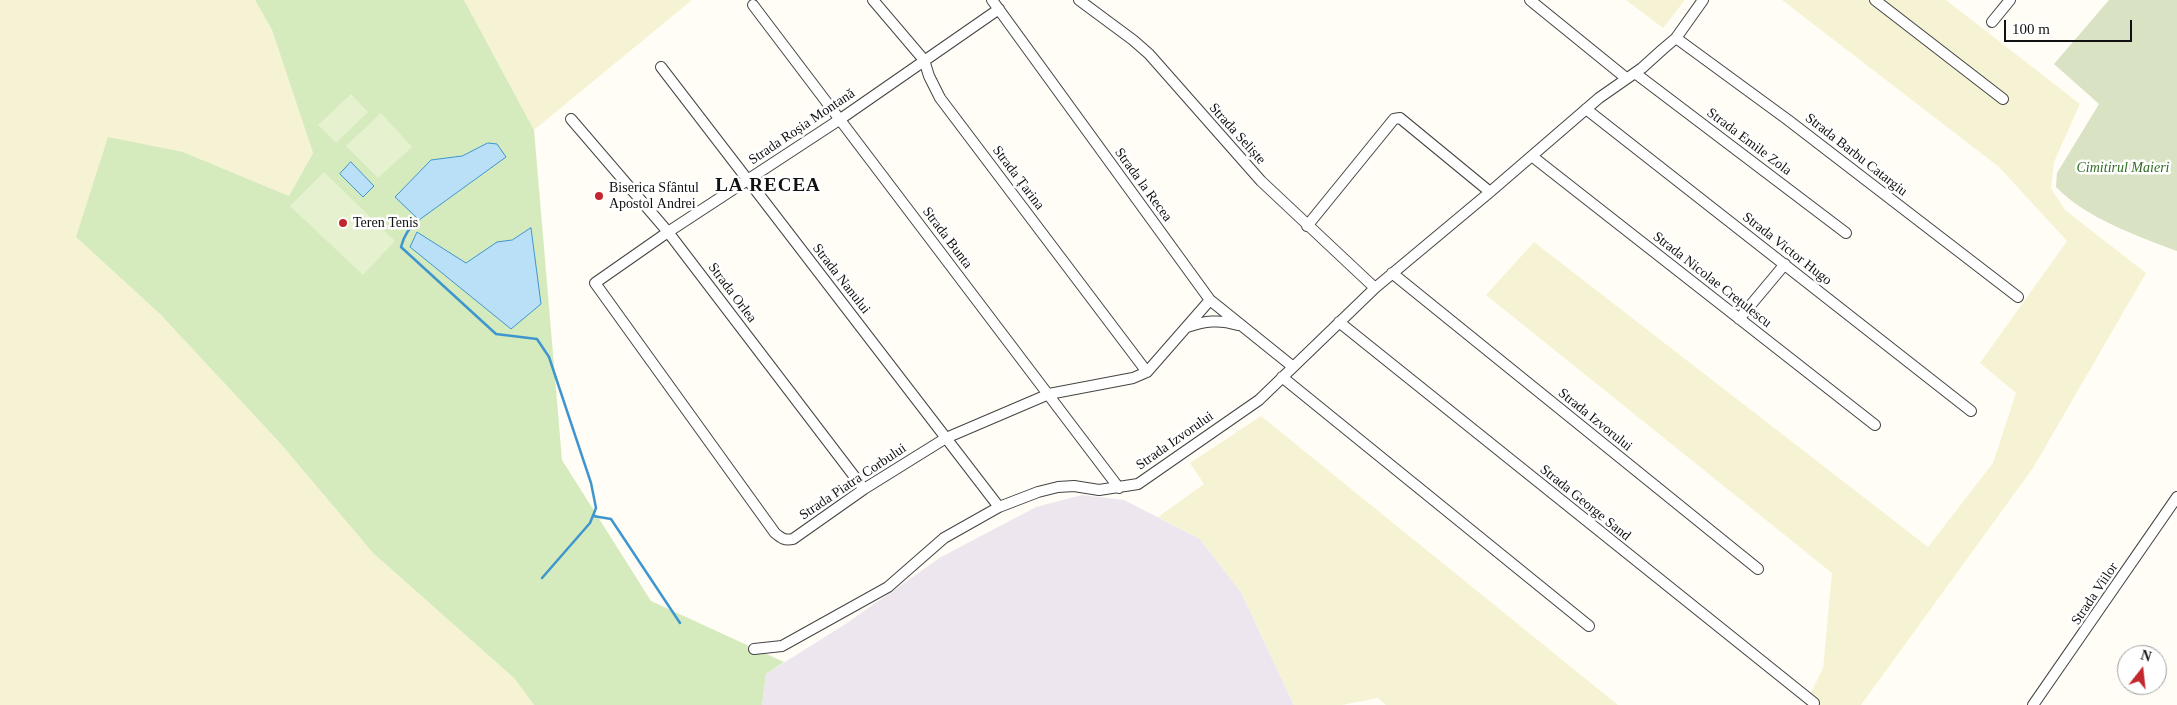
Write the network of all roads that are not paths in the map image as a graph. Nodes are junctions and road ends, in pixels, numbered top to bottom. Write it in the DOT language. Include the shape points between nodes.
graph roads {
  1 [pos="873,0"];
  2 [pos="1079,0"];
  3 [pos="1530,0"];
  4 [pos="1703,0"];
  5 [pos="1875,0"];
  6 [pos="2010,0"];
  7 [pos="995,4"];
  8 [pos="753,5"];
  9 [pos="1992,22"];
  10 [pos="1676,38"];
  11 [pos="924,60"];
  12 [pos="660,68"];
  13 [pos="1630,75"];
  14 [pos="2003,99"];
  15 [pos="1586,109"];
  16 [pos="571,119"];
  17 [pos="839,120"];
  18 [pos="1533,156"];
  19 [pos="748,179"];
  20 [pos="1490,192"];
  21 [pos="1307,226"];
  22 [pos="668,232"];
  23 [pos="1846,233"];
  24 [pos="1785,264"];
  25 [pos="1392,274"];
  26 [pos="595,284"];
  27 [pos="1375,288"];
  28 [pos="2018,297"];
  29 [pos="1210,300"];
  30 [pos="1739,319"];
  31 [pos="1339,322"];
  32 [pos="1243,327"];
  33 [pos="1186,328"];
  34 [pos="1292,366"];
  35 [pos="1147,372"];
  36 [pos="1282,377"];
  37 [pos="1049,394"];
  38 [pos="1971,411"];
  39 [pos="1875,425"];
  40 [pos="946,438"];
  41 [pos="1119,488"];
  42 [pos="864,489"];
  43 [pos="2177,497"];
  44 [pos="999,507"];
  45 [pos="1758,569"];
  46 [pos="1589,626"];
  47 [pos="754,649"];
  48 [pos="1814,703"];
  49 [pos="2033,705"];
  1 -- 11 [label="street, Strada Țarina"];
  2 -- 21 [label="street, Strada Seliște" via="1149,54 1261,181"];
  3 -- 13 [label="street, Strada Emile Zola"];
  4 -- 10 [label="street, Strada Izvorului"];
  5 -- 14 [label="street"];
  6 -- 9 [label="street"];
  7 -- 11 [label="street, Strada Roșia Montană"];
  7 -- 29 [label="street, Strada la Recea"];
  8 -- 17 [label="street, Strada Bunta"];
  10 -- 13 [label="street, Strada Izvorului"];
  10 -- 28 [label="street, Strada Barbu Catargiu"];
  11 -- 17 [label="street, Strada Roșia Montană"];
  11 -- 35 [label="street, Strada Țarina" via="940,98"];
  12 -- 19 [label="street, Strada Nanului"];
  13 -- 15 [label="street, Strada Izvorului"];
  13 -- 23 [label="street, Strada Emile Zola"];
  15 -- 18 [label="street, Strada Izvorului"];
  15 -- 24 [label="street, Strada Victor Hugo"];
  16 -- 22 [label="street, Strada Orlea"];
  17 -- 19 [label="street, Strada Roșia Montană"];
  17 -- 37 [label="street, Strada Bunta"];
  18 -- 20 [label="street, Strada Izvorului"];
  18 -- 30 [label="street, Strada Nicolae Crețulescu"];
  19 -- 22 [label="street, Strada Roșia Montană"];
  19 -- 40 [label="street, Strada Nanului"];
  20 -- 21 [label="street" via="1400,118 1394,119"];
  20 -- 25 [label="street, Strada Izvorului"];
  21 -- 27 [label="street, Strada Seliște"];
  22 -- 26 [label="street, Strada Roșia Montană"];
  22 -- 42 [label="street, Strada Orlea"];
  24 -- 30 [label="street"];
  24 -- 38 [label="street, Strada Victor Hugo"];
  25 -- 27 [label="street, Strada Izvorului"];
  25 -- 45 [label="street, Strada Izvorului"];
  26 -- 42 [label="street, Strada Piatra Corbului" via="775,533 788,540 793,539"];
  27 -- 31 [label="street, Strada Izvorului"];
  29 -- 32 [label="street, Strada la Recea"];
  29 -- 33 [label="street"];
  30 -- 39 [label="street, Strada Nicolae Crețulescu"];
  31 -- 34 [label="street, Strada Izvorului"];
  31 -- 48 [label="street, Strada George Sand"];
  32 -- 33 [label="street" via="1215,320"];
  32 -- 34 [label="street, Strada la Recea"];
  33 -- 35 [label="street"];
  34 -- 36 [label="street, Strada Izvorului"];
  35 -- 37 [label="street, Strada Piatra Corbului" via="1133,378"];
  36 -- 41 [label="street, Strada Izvorului" via="1259,400 1138,484"];
  36 -- 46 [label="street"];
  37 -- 40 [label="street, Strada Piatra Corbului"];
  37 -- 41 [label="street, Strada Bunta"];
  40 -- 42 [label="street, Strada Piatra Corbului"];
  40 -- 44 [label="street, Strada Nanului"];
  41 -- 44 [label="street, Strada Izvorului" via="1058,487"];
  43 -- 49 [label="street, Strada Viilor"];
  44 -- 47 [label="street, Strada Izvorului" via="944,538 888,587 782,646"];
}
